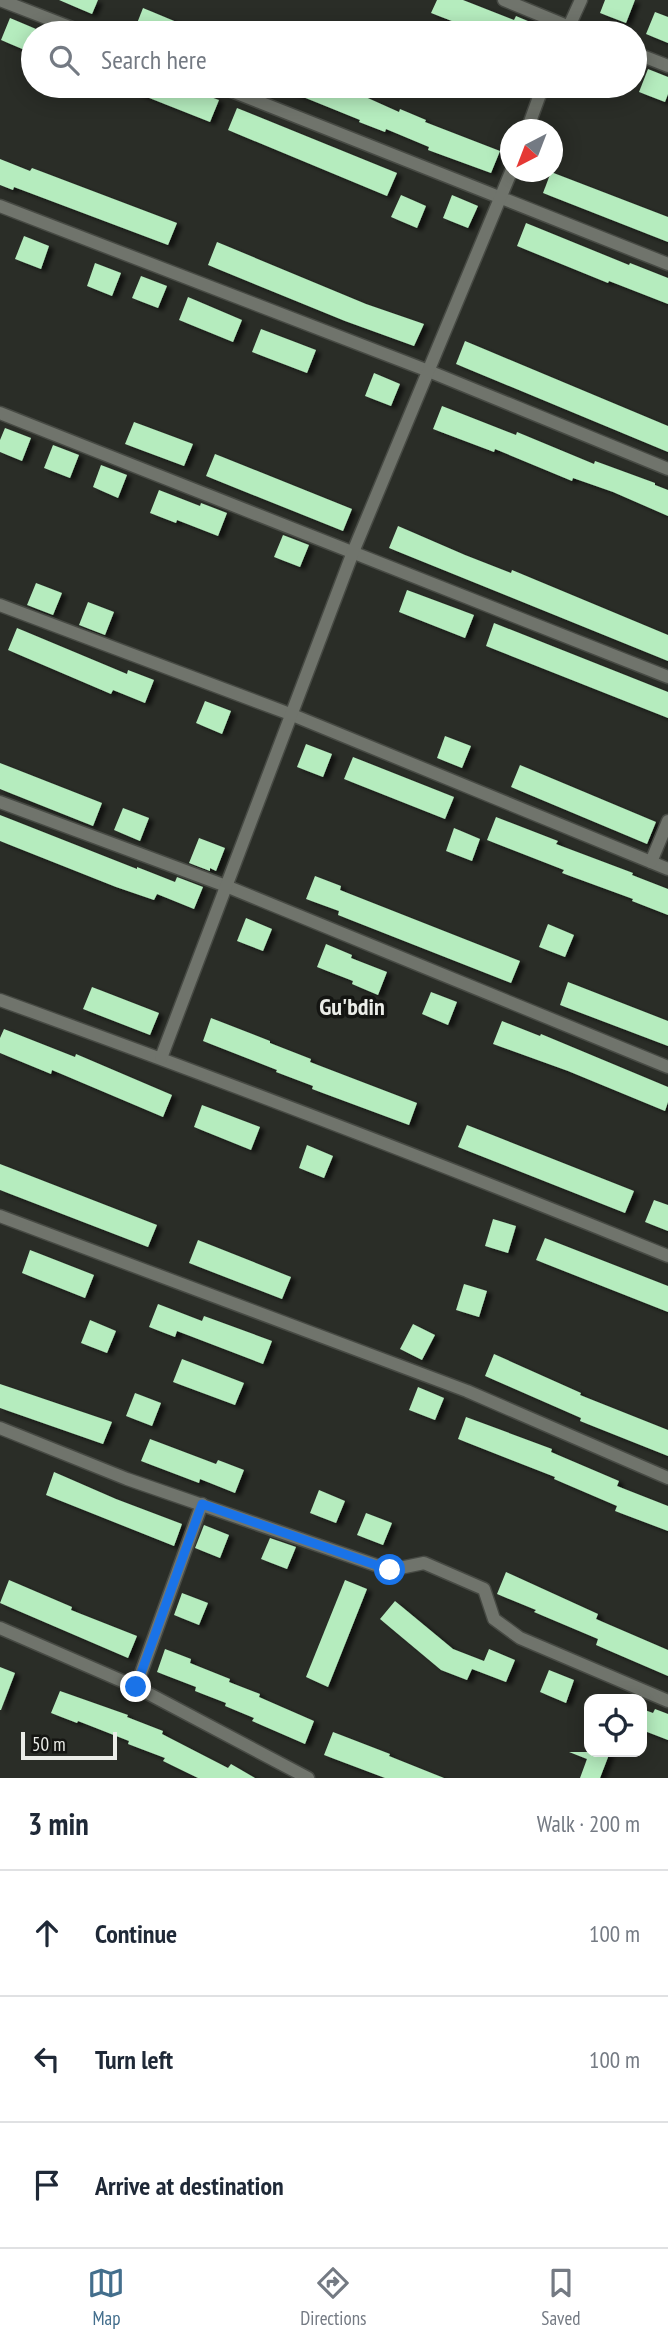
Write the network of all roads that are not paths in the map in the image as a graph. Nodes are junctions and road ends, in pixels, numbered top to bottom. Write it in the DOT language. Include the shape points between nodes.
graph roads {
  1 [pos="0,0"];
  2 [pos="504,0"];
  3 [pos="581,0"];
  4 [pos="54,21"];
  5 [pos="548,21"];
  6 [pos="571,21"];
  7 [pos="647,58"];
  8 [pos="668,66"];
  9 [pos="250,98"];
  10 [pos="539,98"];
  11 [pos="531,119"];
  12 [pos="507,182"];
  13 [pos="501,196"];
  14 [pos="0,206"];
  15 [pos="668,264"];
  16 [pos="426,370"];
  17 [pos="0,413"];
  18 [pos="668,469"];
  19 [pos="353,552"];
  20 [pos="0,606"];
  21 [pos="668,677"];
  22 [pos="290,714"];
  23 [pos="0,802"];
  24 [pos="668,821"];
  25 [pos="651,862"];
  26 [pos="668,870"];
  27 [pos="226,886"];
  28 [pos="0,1000"];
  29 [pos="161,1058"];
  30 [pos="668,1067"];
  31 [pos="0,1216"];
  32 [pos="668,1256"];
  33 [pos="0,1428"];
  34 [pos="668,1478"];
  35 [pos="202,1504"];
  36 [pos="0,1628"];
  37 [pos="136,1687"];
  38 [pos="668,1701"];
  39 [pos="308,1778"];
  1 -- 4 [label="street"];
  2 -- 5 [label="street"];
  3 -- 6 [label="street"];
  7 -- 8 [label="street"];
  9 -- 13 [label="street"];
  10 -- 11 [label="street"];
  12 -- 13 [label="street"];
  13 -- 15 [label="street"];
  13 -- 16 [label="street"];
  14 -- 16 [label="street"];
  16 -- 18 [label="street"];
  16 -- 19 [label="street"];
  17 -- 19 [label="street"];
  19 -- 21 [label="street"];
  19 -- 22 [label="street"];
  20 -- 22 [label="street"];
  22 -- 25 [label="street"];
  22 -- 27 [label="street"];
  23 -- 27 [label="street"];
  24 -- 25 [label="street"];
  25 -- 26 [label="street"];
  27 -- 29 [label="street"];
  27 -- 30 [label="street"];
  28 -- 29 [label="street"];
  29 -- 32 [label="street"];
  31 -- 34 [label="street" via="467,1391"];
  33 -- 35 [label="street"];
  35 -- 37 [label="street"];
  35 -- 38 [label="street" via="390,1570 424,1563 484,1590 494,1619 520,1638"];
  36 -- 37 [label="street"];
  37 -- 39 [label="street"];
}
